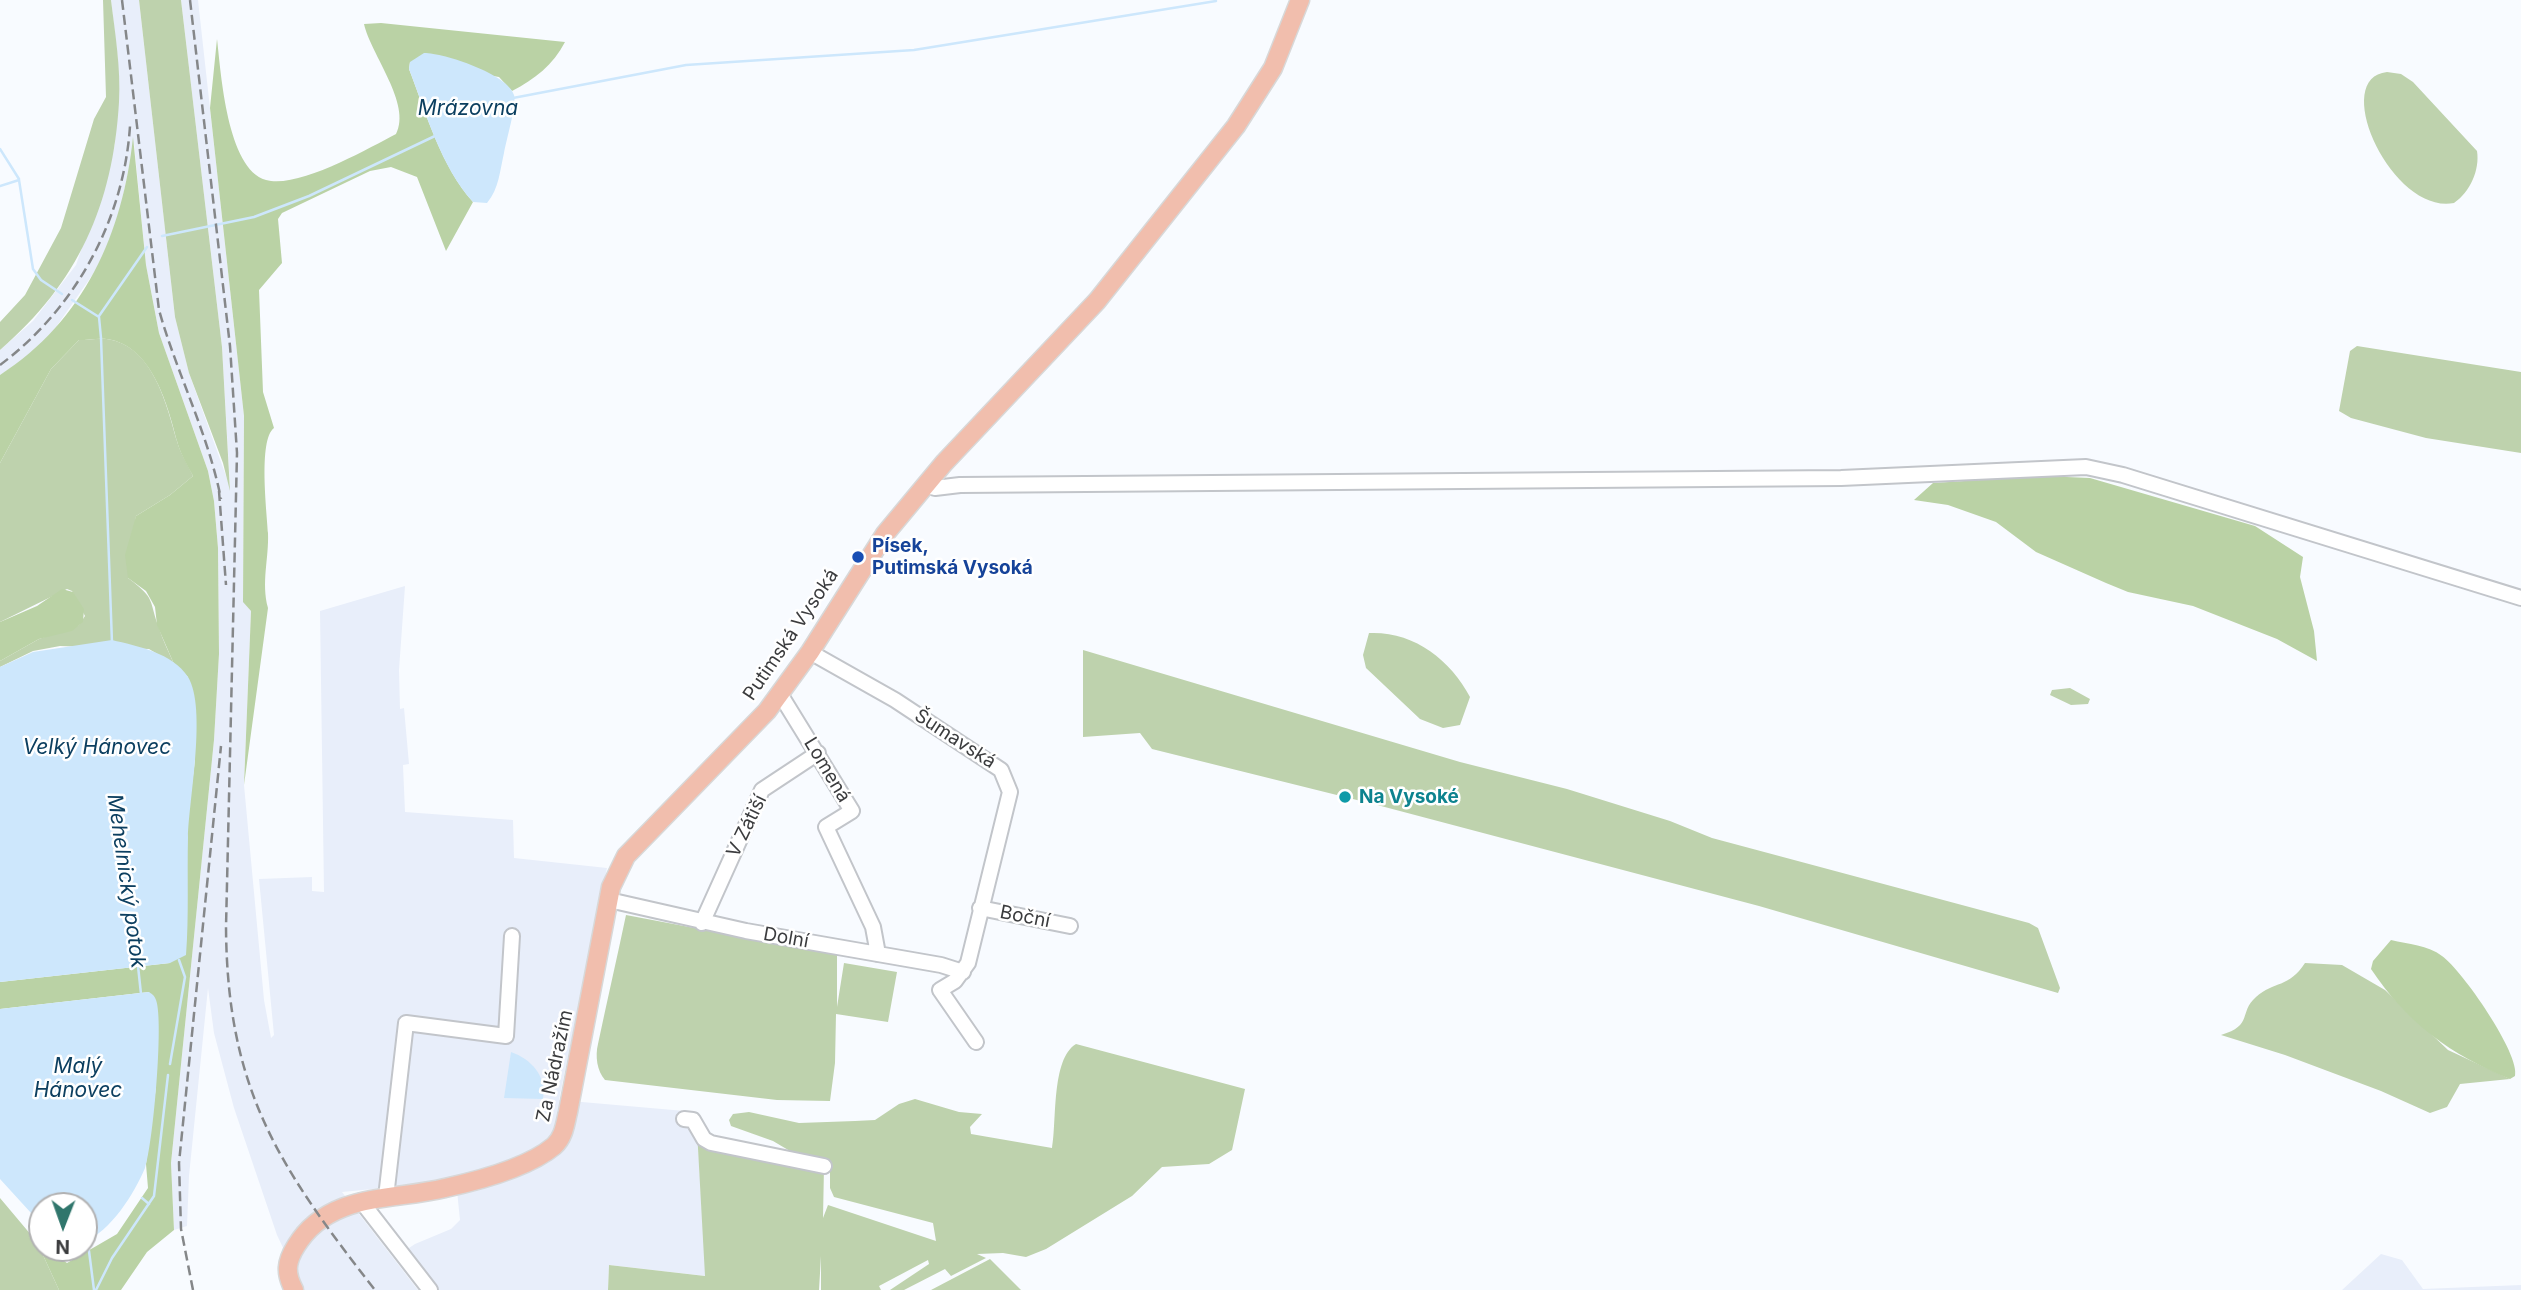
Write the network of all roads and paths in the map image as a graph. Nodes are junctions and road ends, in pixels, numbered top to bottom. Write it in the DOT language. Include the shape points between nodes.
graph roads {
  1 [pos="1300,0"];
  2 [pos="944,463"];
  3 [pos="925,485"];
  4 [pos="960,485"];
  5 [pos="2521,598"];
  6 [pos="810,652"];
  7 [pos="780,694"];
  8 [pos="818,753"];
  9 [pos="609,900"];
  10 [pos="980,908"];
  11 [pos="702,923"];
  12 [pos="1070,926"];
  13 [pos="512,936"];
  14 [pos="878,954"];
  15 [pos="963,972"];
  16 [pos="976,1042"];
  17 [pos="684,1119"];
  18 [pos="824,1166"];
  19 [pos="386,1196"];
  20 [pos="361,1201"];
  21 [pos="294,1290"];
  22 [pos="430,1290"];
  1 -- 2 [label="main road, Putimská Vysoká" via="1273,68 1236,126 1097,301"];
  2 -- 3 [label="main road, Putimská Vysoká"];
  2 -- 4 [label="street"];
  3 -- 4 [label="street"];
  3 -- 6 [label="main road, Putimská Vysoká" via="864,563"];
  4 -- 5 [label="street" via="1840,478 2086,467"];
  6 -- 7 [label="main road, Putimská Vysoká"];
  6 -- 10 [label="street, Šumavská" via="1001,769 1010,792"];
  7 -- 8 [label="street, Lomená"];
  7 -- 9 [label="main road, Putimská Vysoká" via="635,843 615,876"];
  8 -- 11 [label="street, V Zátiší" via="762,790"];
  8 -- 14 [label="street, Lomená" via="852,811 826,827 873,927"];
  9 -- 11 [label="street, Dolní"];
  9 -- 19 [label="main road, Za Nádražím" via="561,1137 547,1150 507,1170 443,1189"];
  10 -- 12 [label="street, Boční"];
  10 -- 15 [label="street, Šumavská"];
  11 -- 14 [label="street, Dolní"];
  13 -- 19 [label="street" via="506,1036 406,1023"];
  14 -- 15 [label="street, Dolní"];
  15 -- 16 [label="street" via="940,990"];
  17 -- 18 [label="street" via="693,1120 711,1143"];
  19 -- 20 [label="main road, Za Nádražím"];
  20 -- 21 [label="main road, Za Nádražím" via="315,1223 294,1249 286,1267"];
  20 -- 22 [label="street"];
}
